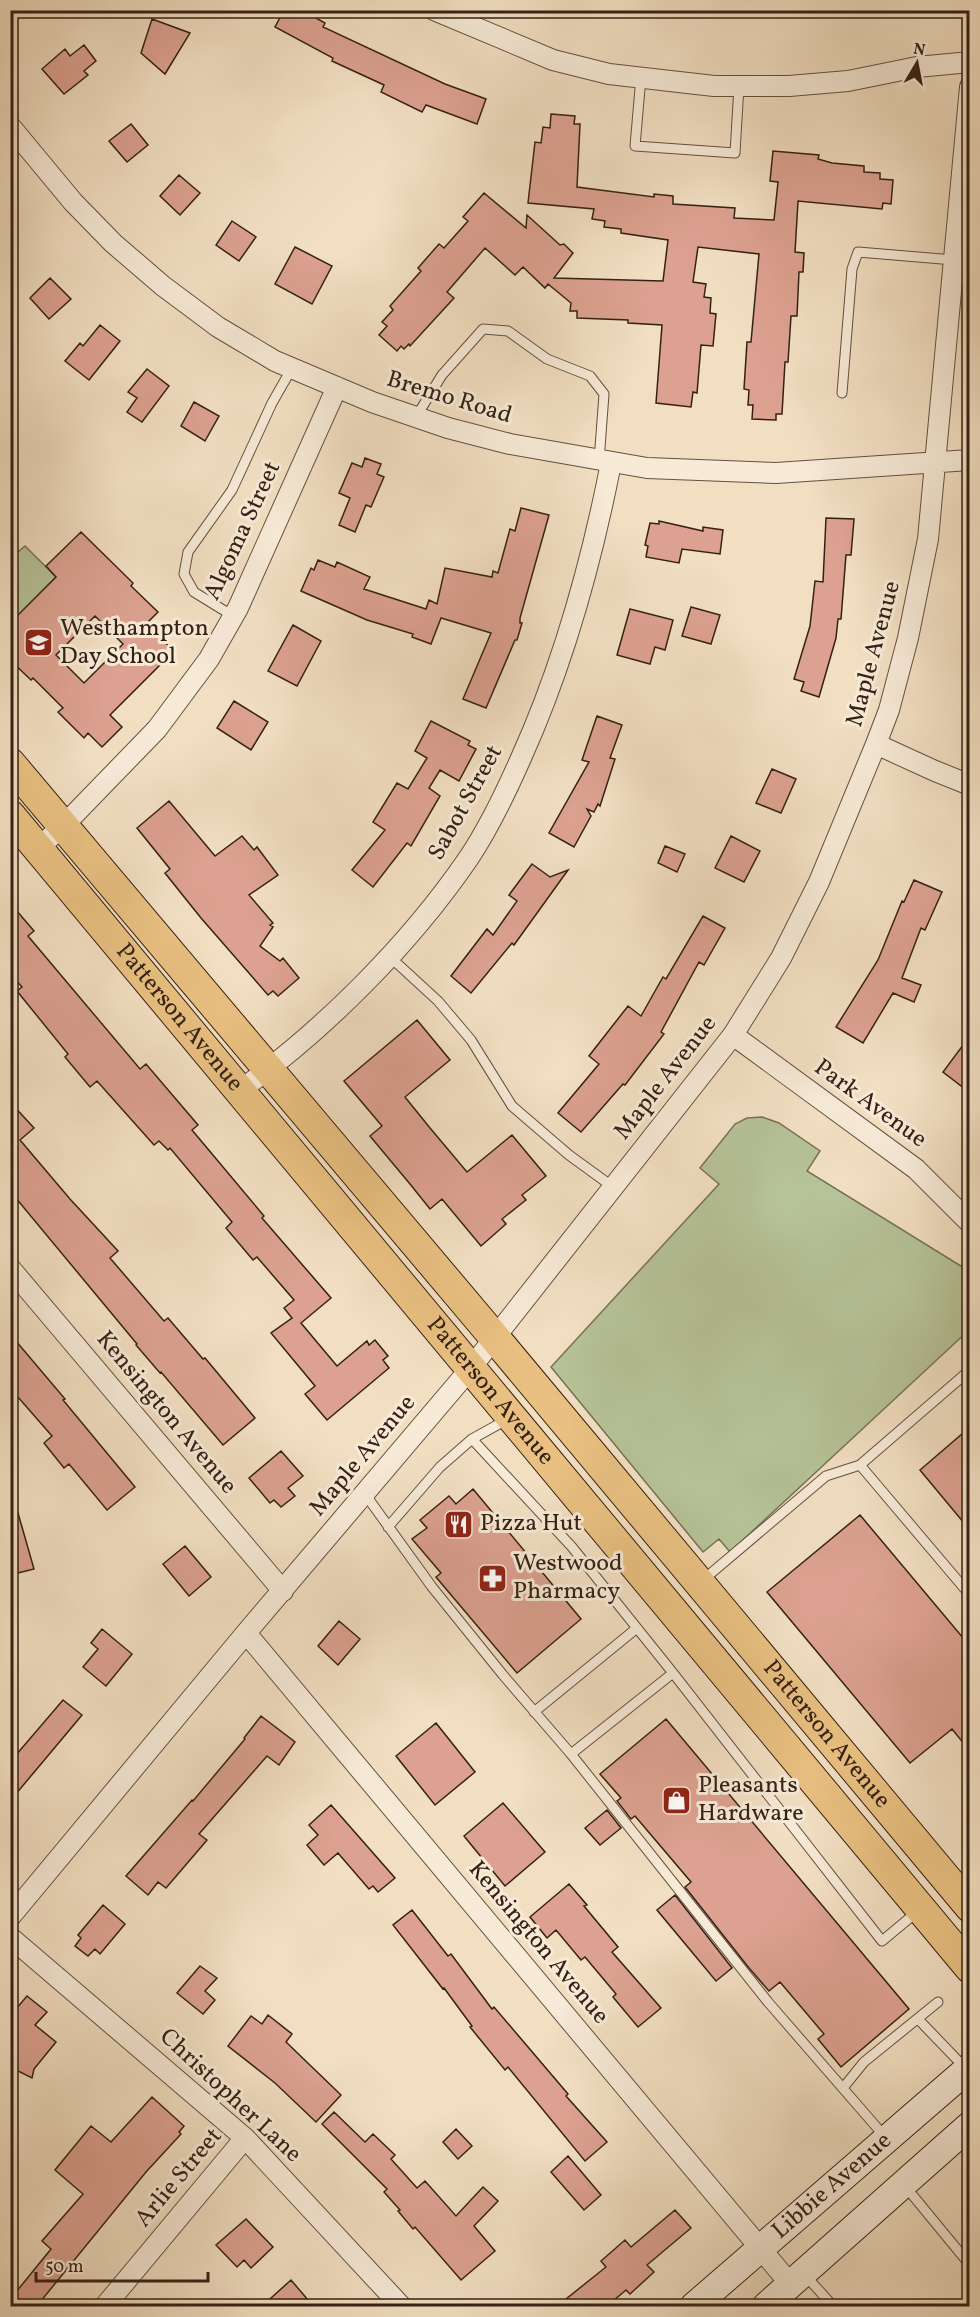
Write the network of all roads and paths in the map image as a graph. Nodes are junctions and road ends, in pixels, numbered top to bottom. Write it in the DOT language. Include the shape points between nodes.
graph roads {
  1 [pos="434,10"];
  2 [pos="969,62"];
  3 [pos="641,77"];
  4 [pos="740,86"];
  5 [pos="969,87"];
  6 [pos="10,126"];
  7 [pos="954,260"];
  8 [pos="292,368"];
  9 [pos="337,387"];
  10 [pos="842,393"];
  11 [pos="416,417"];
  12 [pos="969,460"];
  13 [pos="605,462"];
  14 [pos="935,464"];
  15 [pos="233,616"];
  16 [pos="876,744"];
  17 [pos="10,763"];
  18 [pos="969,785"];
  19 [pos="10,815"];
  20 [pos="63,826"];
  21 [pos="38,848"];
  22 [pos="389,956"];
  23 [pos="733,1035"];
  24 [pos="268,1070"];
  25 [pos="239,1091"];
  26 [pos="613,1187"];
  27 [pos="969,1223"];
  28 [pos="10,1268"];
  29 [pos="495,1338"];
  30 [pos="470,1369"];
  31 [pos="969,1370"];
  32 [pos="510,1418"];
  33 [pos="472,1439"];
  34 [pos="860,1465"];
  35 [pos="365,1494"];
  36 [pos="388,1527"];
  37 [pos="699,1583"];
  38 [pos="283,1591"];
  39 [pos="969,1595"];
  40 [pos="637,1628"];
  41 [pos="246,1633"];
  42 [pos="673,1673"];
  43 [pos="534,1712"];
  44 [pos="571,1755"];
  45 [pos="969,1907"];
  46 [pos="920,1909"];
  47 [pos="10,1917"];
  48 [pos="10,1937"];
  49 [pos="969,1968"];
  50 [pos="938,2002"];
  51 [pos="918,2019"];
  52 [pos="968,2068"];
  53 [pos="843,2088"];
  54 [pos="966,2137"];
  55 [pos="245,2138"];
  56 [pos="887,2139"];
  57 [pos="904,2184"];
  58 [pos="759,2249"];
  59 [pos="969,2265"];
  60 [pos="797,2279"];
  61 [pos="105,2307"];
  62 [pos="401,2307"];
  63 [pos="694,2307"];
  64 [pos="766,2307"];
  65 [pos="833,2307"];
  1 -- 3 [label="street" via="553,60 609,74"];
  2 -- 4 [label="street" via="917,67 848,81"];
  3 -- 4 [label="street"];
  3 -- 4 [label="lane" via="634,146 735,153"];
  5 -- 7 [label="street, Maple Avenue"];
  6 -- 8 [label="street, Bremo Road" via="113,243 219,327"];
  7 -- 10 [label="lane" via="858,252 852,269"];
  7 -- 14 [label="street, Maple Avenue"];
  8 -- 9 [label="street, Bremo Road"];
  8 -- 15 [label="lane" via="232,490 188,552 184,574 194,592"];
  9 -- 11 [label="street, Bremo Road"];
  9 -- 15 [label="street, Algoma Street"];
  11 -- 13 [label="street, Bremo Road" via="510,444"];
  11 -- 13 [label="lane" via="442,375 483,329 508,331 547,359 590,376 604,394"];
  12 -- 14 [label="street, Bremo Road"];
  13 -- 14 [label="street, Bremo Road" via="687,471 776,473"];
  13 -- 22 [label="street, Sabot Street" via="584,585 544,707 508,789 469,858 421,922"];
  14 -- 16 [label="street, Maple Avenue" via="924,564 889,710"];
  15 -- 20 [label="street, Algoma Street" via="209,659 157,729"];
  16 -- 18 [label="street"];
  16 -- 23 [label="street, Maple Avenue" via="819,882 786,948"];
  17 -- 20 [label="main road, Patterson Avenue"];
  19 -- 21 [label="main road, Patterson Avenue"];
  20 -- 21 [label="street, Algoma Street"];
  20 -- 24 [label="main road, Patterson Avenue"];
  21 -- 25 [label="main road, Patterson Avenue"];
  22 -- 24 [label="street, Sabot Street"];
  22 -- 26 [label="lane" via="438,1001 471,1040 512,1106"];
  23 -- 26 [label="street, Maple Avenue"];
  23 -- 27 [label="street, Park Avenue" via="916,1169"];
  24 -- 25 [label="street, Sabot Street"];
  24 -- 29 [label="main road, Patterson Avenue"];
  25 -- 30 [label="main road, Patterson Avenue"];
  26 -- 29 [label="street, Maple Avenue"];
  28 -- 38 [label="street, Kensington Avenue"];
  29 -- 30 [label="street, Maple Avenue"];
  29 -- 37 [label="main road, Patterson Avenue"];
  30 -- 32 [label="main road, Patterson Avenue"];
  30 -- 35 [label="street, Maple Avenue"];
  31 -- 34 [label="lane"];
  32 -- 33 [label="lane"];
  32 -- 46 [label="main road, Patterson Avenue"];
  33 -- 36 [label="lane" via="440,1467"];
  33 -- 40 [label="lane" via="572,1547"];
  34 -- 37 [label="lane" via="826,1476"];
  34 -- 39 [label="lane"];
  35 -- 36 [label="lane"];
  35 -- 38 [label="street, Maple Avenue"];
  36 -- 43 [label="lane"];
  37 -- 45 [label="main road, Patterson Avenue"];
  38 -- 41 [label="street, Maple Avenue"];
  40 -- 42 [label="lane"];
  40 -- 43 [label="lane"];
  41 -- 47 [label="street, Maple Avenue"];
  41 -- 58 [label="street, Kensington Avenue"];
  42 -- 44 [label="lane"];
  42 -- 46 [label="lane" via="882,1941"];
  43 -- 44 [label="lane"];
  44 -- 53 [label="lane" via="768,2002"];
  46 -- 49 [label="main road, Patterson Avenue"];
  48 -- 55 [label="street, Christopher Lane"];
  50 -- 51 [label="lane"];
  51 -- 52 [label="lane"];
  51 -- 53 [label="lane" via="864,2062"];
  52 -- 56 [label="main road, Libbie Avenue"];
  53 -- 56 [label="lane"];
  54 -- 57 [label="main road, Libbie Avenue"];
  55 -- 61 [label="street, Arlie Street"];
  55 -- 62 [label="street, Christopher Lane"];
  56 -- 58 [label="main road, Libbie Avenue"];
  57 -- 59 [label="lane"];
  57 -- 60 [label="main road, Libbie Avenue"];
  58 -- 60 [label="street, Kensington Avenue"];
  58 -- 63 [label="main road, Libbie Avenue"];
  60 -- 64 [label="main road, Libbie Avenue"];
  60 -- 65 [label="lane"];
}
